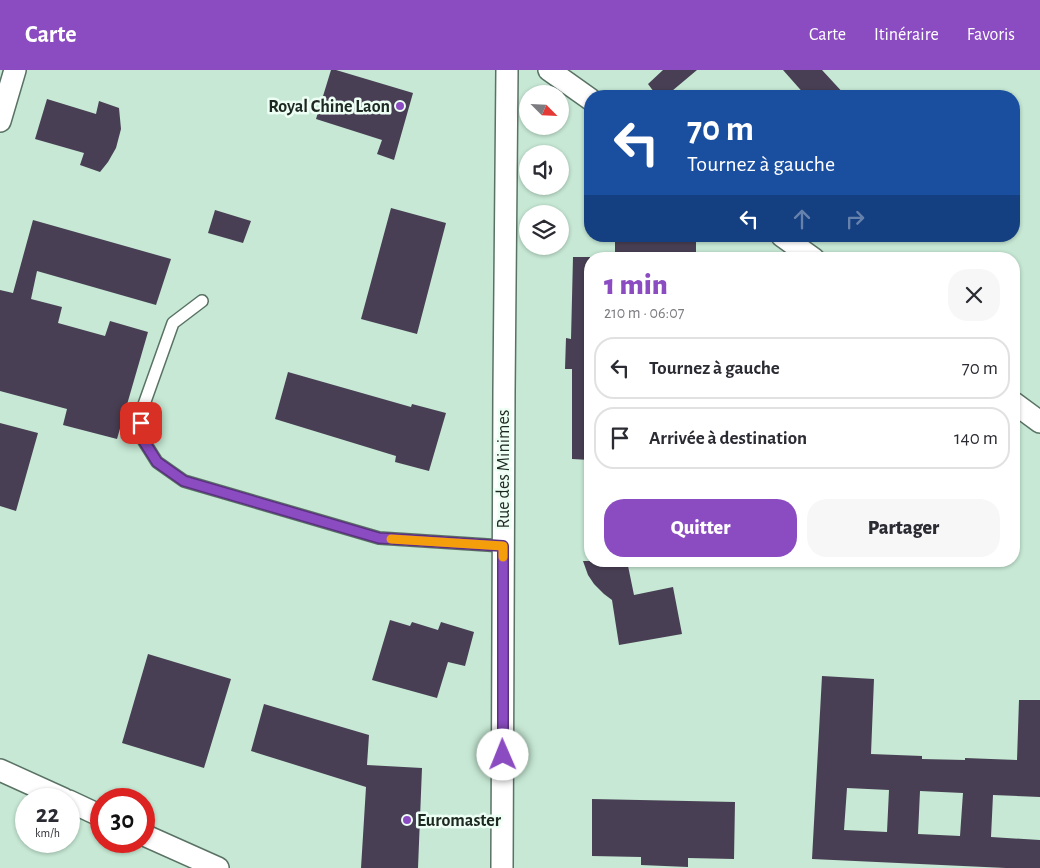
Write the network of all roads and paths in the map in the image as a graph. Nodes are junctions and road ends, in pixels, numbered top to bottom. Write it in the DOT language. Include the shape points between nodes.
graph roads {
  1 [pos="15,70"];
  2 [pos="507,70"];
  3 [pos="549,70"];
  4 [pos="584,95"];
  5 [pos="0,121"];
  6 [pos="790,242"];
  7 [pos="804,252"];
  8 [pos="202,301"];
  9 [pos="1020,407"];
  10 [pos="1040,422"];
  11 [pos="503,546"];
  12 [pos="0,770"];
  13 [pos="40,788"];
  14 [pos="155,840"];
  15 [pos="218,868"];
  16 [pos="502,868"];
  1 -- 5 [label="street"];
  2 -- 11 [label="street, Rue des Minimes"];
  3 -- 4 [label="street"];
  6 -- 7 [label="street"];
  8 -- 11 [label="lane" via="173,323 142,410 140,435 157,462 184,481 379,538"];
  9 -- 10 [label="street"];
  11 -- 16 [label="street, Rue des Minimes"];
  12 -- 13 [label="street"];
  14 -- 15 [label="street"];
}
